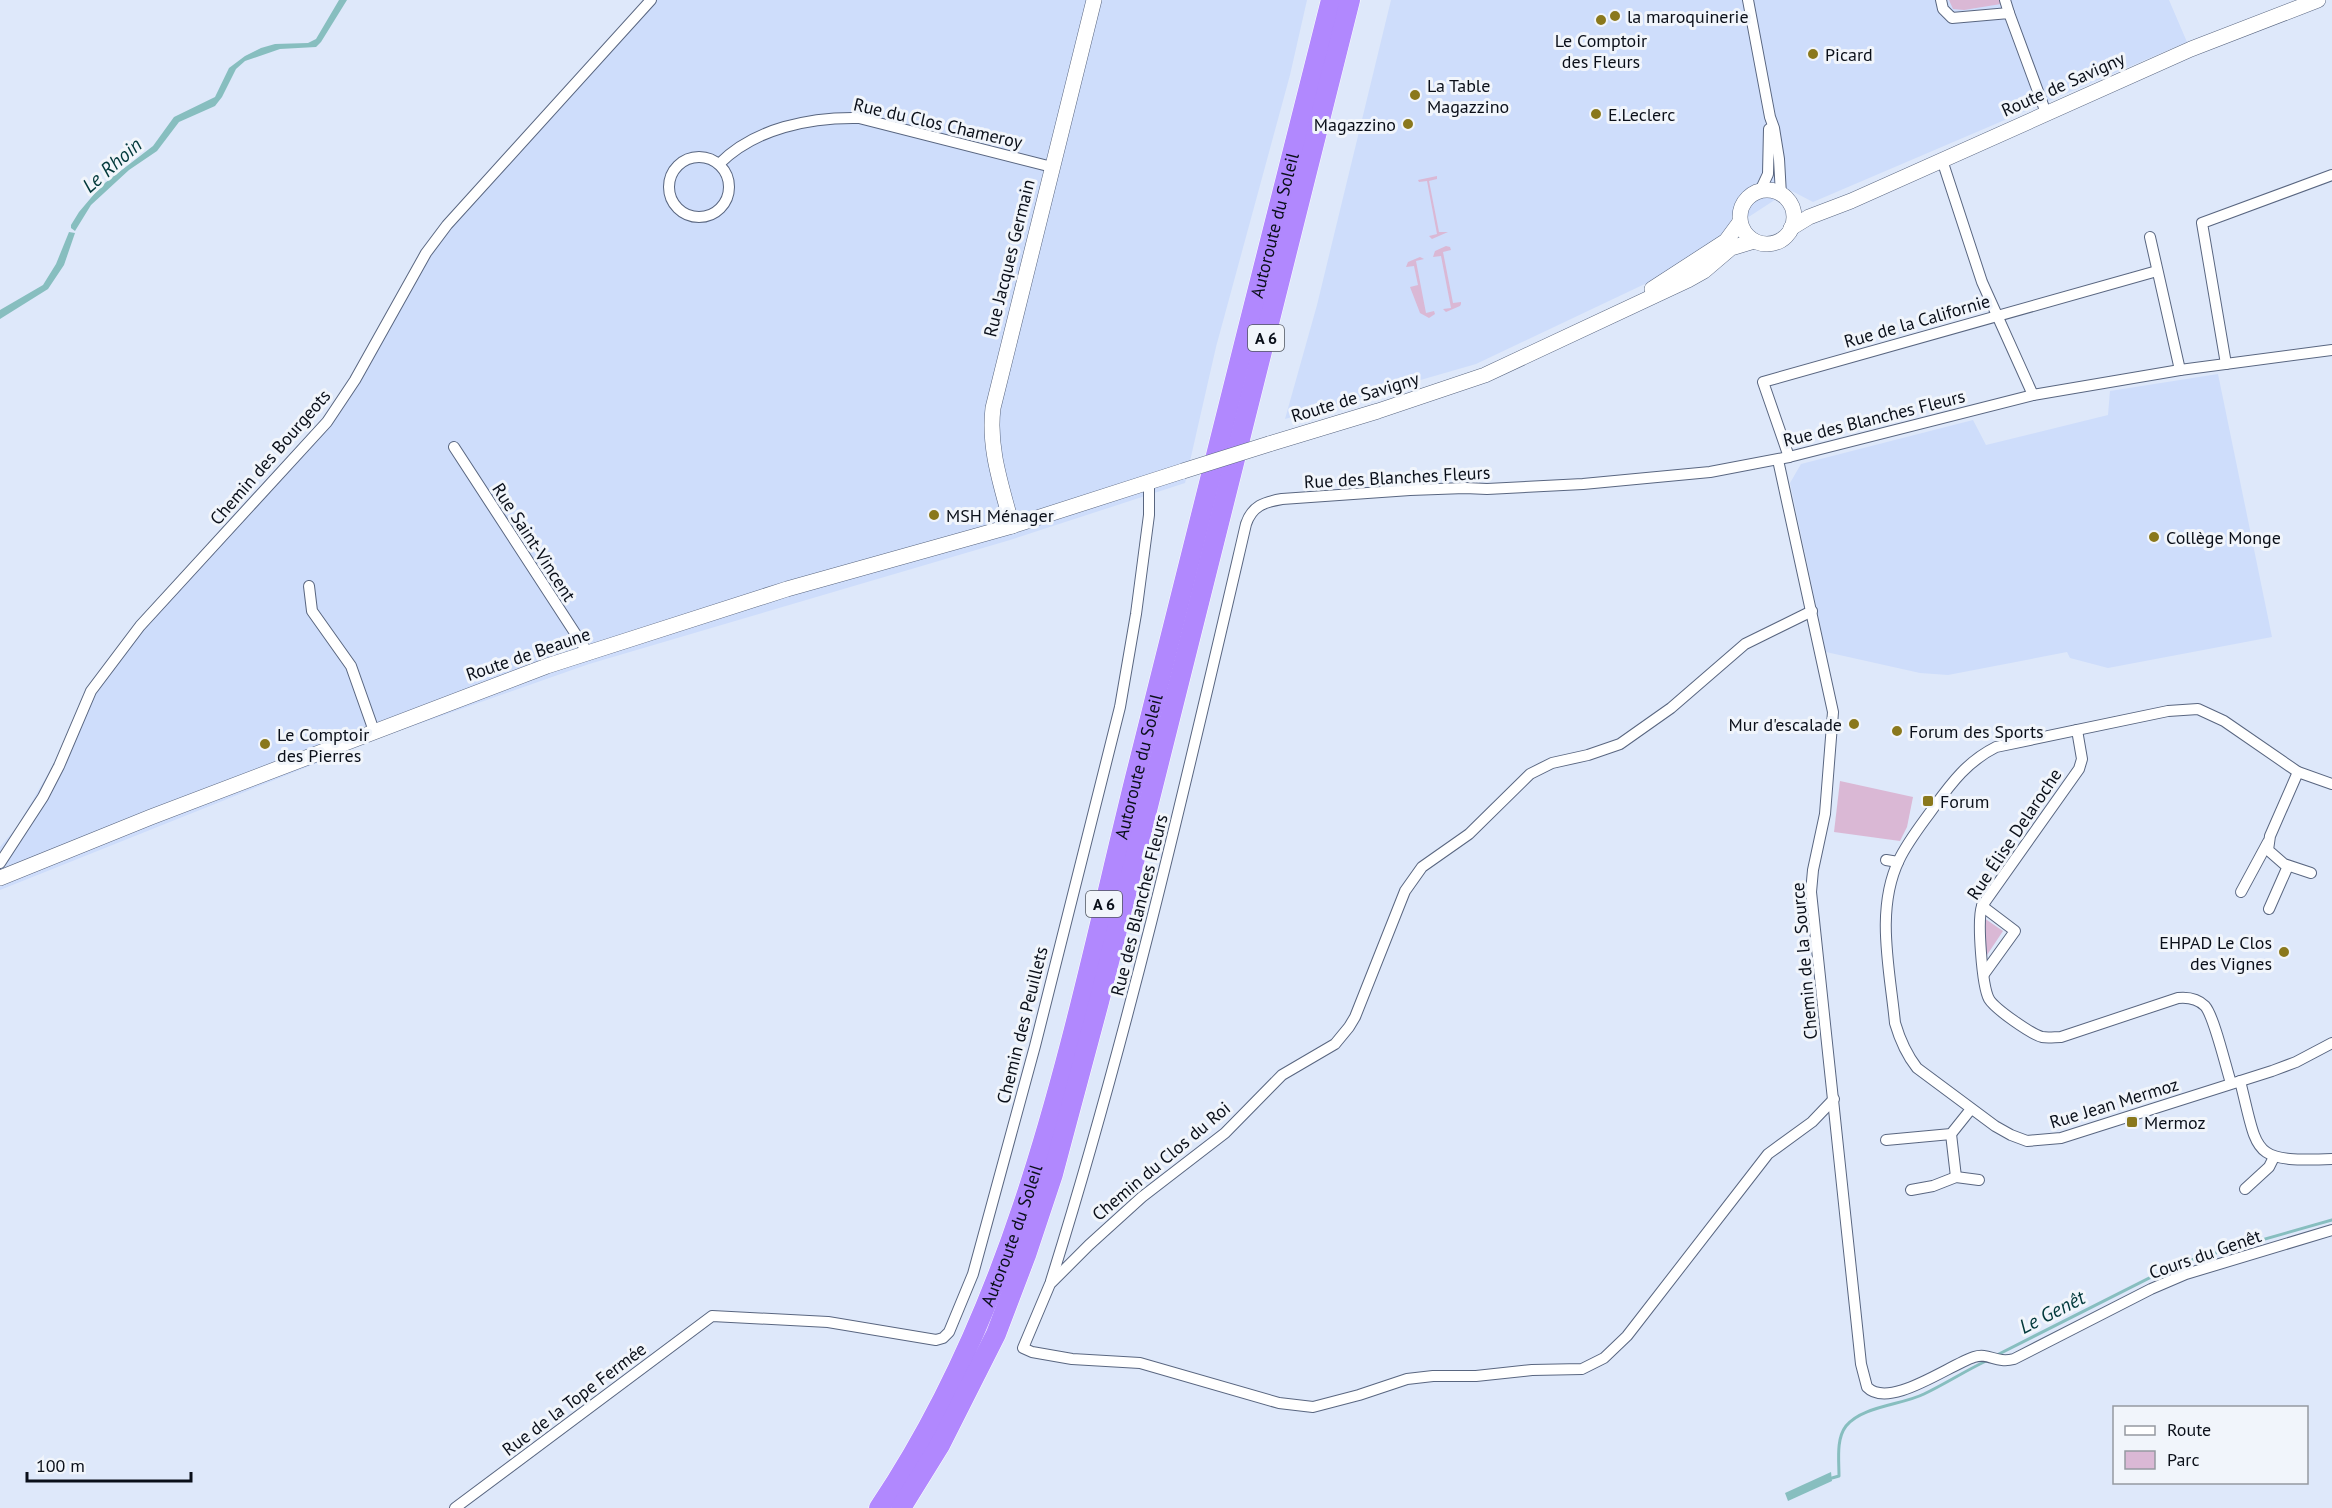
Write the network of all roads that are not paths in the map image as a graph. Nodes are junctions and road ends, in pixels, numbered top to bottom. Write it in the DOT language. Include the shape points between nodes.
graph roads {
  1 [pos="651,0"];
  2 [pos="1094,0"];
  3 [pos="1331,0"];
  4 [pos="1350,0"];
  5 [pos="1748,0"];
  6 [pos="1941,0"];
  7 [pos="2005,0"];
  8 [pos="2318,0"];
  9 [pos="2009,13"];
  10 [pos="2046,113"];
  11 [pos="1770,117"];
  12 [pos="1942,160"];
  13 [pos="719,164"];
  14 [pos="1052,167"];
  15 [pos="2332,175"];
  16 [pos="1760,191"];
  17 [pos="1786,200"];
  18 [pos="1827,210"];
  19 [pos="1740,222"];
  20 [pos="1791,228"];
  21 [pos="2150,237"];
  22 [pos="1754,241"];
  23 [pos="1703,269"];
  24 [pos="2157,271"];
  25 [pos="1997,315"];
  26 [pos="2332,350"];
  27 [pos="2226,364"];
  28 [pos="2180,370"];
  29 [pos="2032,395"];
  30 [pos="454,447"];
  31 [pos="1784,458"];
  32 [pos="1149,483"];
  33 [pos="1082,504"];
  34 [pos="1012,526"];
  35 [pos="309,586"];
  36 [pos="1812,611"];
  37 [pos="588,653"];
  38 [pos="2077,730"];
  39 [pos="374,731"];
  40 [pos="2298,772"];
  41 [pos="2332,784"];
  42 [pos="2268,842"];
  43 [pos="1886,860"];
  44 [pos="1898,862"];
  45 [pos="0,863"];
  46 [pos="2288,866"];
  47 [pos="2311,873"];
  48 [pos="0,878"];
  49 [pos="2241,892"];
  50 [pos="1982,906"];
  51 [pos="2269,909"];
  52 [pos="1984,974"];
  53 [pos="2332,1043"];
  54 [pos="2236,1082"];
  55 [pos="1834,1099"];
  56 [pos="1971,1108"];
  57 [pos="1951,1134"];
  58 [pos="1886,1140"];
  59 [pos="2274,1157"];
  60 [pos="2332,1159"];
  61 [pos="1956,1177"];
  62 [pos="1978,1180"];
  63 [pos="2245,1189"];
  64 [pos="1911,1190"];
  65 [pos="2332,1230"];
  66 [pos="1050,1284"];
  67 [pos="712,1316"];
  68 [pos="1871,1391"];
  69 [pos="455,1508"];
  70 [pos="879,1508"];
  71 [pos="901,1508"];
  1 -- 45 [label="street, Chemin des Bourgeots" via="447,225 426,253 356,380 327,422 114,659 92,691 43,797"];
  2 -- 14 [label="main road, Rue Jacques Germain"];
  3 -- 70 [label="highway, Autoroute du Soleil / A 6" via="1035,1169 972,1343 925,1435"];
  4 -- 71 [label="highway, Autoroute du Soleil / A 6" via="1056,1164 992,1342 940,1445"];
  5 -- 11 [label="street"];
  6 -- 9 [label="street" via="1942,9 1952,18"];
  7 -- 9 [label="street"];
  8 -- 10 [label="main road, Route de Savigny" via="2191,49"];
  9 -- 10 [label="street"];
  10 -- 12 [label="main road, Route de Savigny"];
  11 -- 16 [label="street" via="1768,174"];
  11 -- 17 [label="street"];
  12 -- 18 [label="main road, Route de Savigny"];
  12 -- 25 [label="street" via="1982,282"];
  13 -- 13 [label="street" via="699,156 678,164 669,183 671,198 679,210 699,217 714,213 724,204 729,183"];
  13 -- 14 [label="street, Rue du Clos Chameroy" via="759,136 833,117 859,118"];
  14 -- 34 [label="main road, Rue Jacques Germain" via="999,378 992,421 993,452"];
  15 -- 27 [label="street" via="2202,223"];
  16 -- 17 [label="main road" via="1767,190"];
  16 -- 19 [label="main road" via="1744,202"];
  17 -- 18 [label="main road" via="1809,209"];
  17 -- 20 [label="main road" via="1794,217"];
  18 -- 20 [label="main road, Route de Savigny"];
  19 -- 22 [label="main road"];
  19 -- 23 [label="main road, Route de Savigny"];
  20 -- 22 [label="main road" via="1777,242"];
  21 -- 24 [label="street"];
  22 -- 23 [label="main road, Route de Savigny" via="1731,248"];
  23 -- 32 [label="main road, Route de Savigny, bridge" via="1645,301 1458,385"];
  24 -- 25 [label="street, Rue de la Californie"];
  24 -- 28 [label="street"];
  25 -- 29 [label="street"];
  25 -- 31 [label="street, Rue de la Californie" via="1763,382"];
  26 -- 27 [label="street, Rue des Blanches Fleurs"];
  27 -- 28 [label="street, Rue des Blanches Fleurs"];
  28 -- 29 [label="street, Rue des Blanches Fleurs"];
  29 -- 31 [label="street, Rue des Blanches Fleurs"];
  30 -- 37 [label="street, Rue Saint-Vincent"];
  31 -- 36 [label="street, Chemin de la Source"];
  31 -- 66 [label="street, Rue des Blanches Fleurs" via="1710,472 1583,484 1282,499 1261,504 1252,512 1130,1011"];
  32 -- 33 [label="main road, Route de Savigny"];
  32 -- 67 [label="street, Chemin des Peuillets" via="1145,547 1126,672 1106,763 981,1245 949,1332 940,1340 931,1340 828,1322"];
  33 -- 34 [label="main road, Route de Beaune"];
  34 -- 37 [label="main road, Route de Beaune" via="805,584"];
  35 -- 39 [label="street" via="312,611 351,666"];
  36 -- 55 [label="street, Chemin de la Source" via="1833,712 1823,849 1813,870 1811,892"];
  36 -- 66 [label="street, Chemin du Clos du Roi" via="1745,644 1671,708 1620,744 1551,763 1530,774 1469,834 1422,867 1405,891 1355,1017 1343,1035 1328,1049 1282,1075 1225,1133 1110,1224"];
  37 -- 39 [label="main road, Route de Beaune"];
  38 -- 40 [label="street, Rue Jean Mermoz" via="2168,711 2198,709 2224,721"];
  38 -- 44 [label="street, Rue Jean Mermoz" via="1996,747 1974,760 1953,781"];
  38 -- 50 [label="street, Rue Élise Delaroche" via="2082,759 2079,769"];
  39 -- 48 [label="main road, Route de Beaune"];
  40 -- 41 [label="street, Rue Jean Mermoz"];
  40 -- 42 [label="street"];
  42 -- 46 [label="street" via="2268,850"];
  42 -- 49 [label="street"];
  43 -- 44 [label="street"];
  44 -- 56 [label="street, Rue Jean Mermoz" via="1890,884 1885,923 1899,1038 1917,1068"];
  46 -- 47 [label="street"];
  46 -- 51 [label="street"];
  50 -- 52 [label="street, Rue Élise Delaroche" via="1979,925"];
  50 -- 52 [label="street" via="2015,931"];
  52 -- 54 [label="street, Rue Élise Delaroche" via="1989,998 1995,1005 2034,1034 2048,1038 2178,998 2199,1002 2208,1011"];
  53 -- 54 [label="street, Rue Jean Mermoz" via="2296,1062"];
  54 -- 56 [label="street, Rue Jean Mermoz" via="2045,1141 2027,1141 2011,1135"];
  54 -- 59 [label="street, Rue Élise Delaroche" via="2258,1146"];
  55 -- 66 [label="street, Chemin du Clos du Roi" via="1812,1122 1768,1154 1628,1336 1604,1358 1582,1369 1414,1378 1313,1407 1279,1403 1140,1363 1072,1359 1023,1348"];
  55 -- 68 [label="street, Chemin de la Source" via="1861,1364 1864,1382"];
  56 -- 57 [label="street"];
  57 -- 58 [label="street"];
  57 -- 61 [label="street"];
  59 -- 60 [label="street"];
  59 -- 63 [label="street" via="2269,1167"];
  61 -- 62 [label="street"];
  61 -- 64 [label="street"];
  65 -- 68 [label="street, Cours du Genêt" via="2186,1274 2014,1359 2001,1362 1973,1357 1894,1393"];
  67 -- 69 [label="street, Rue de la Tope Fermée"];
}
